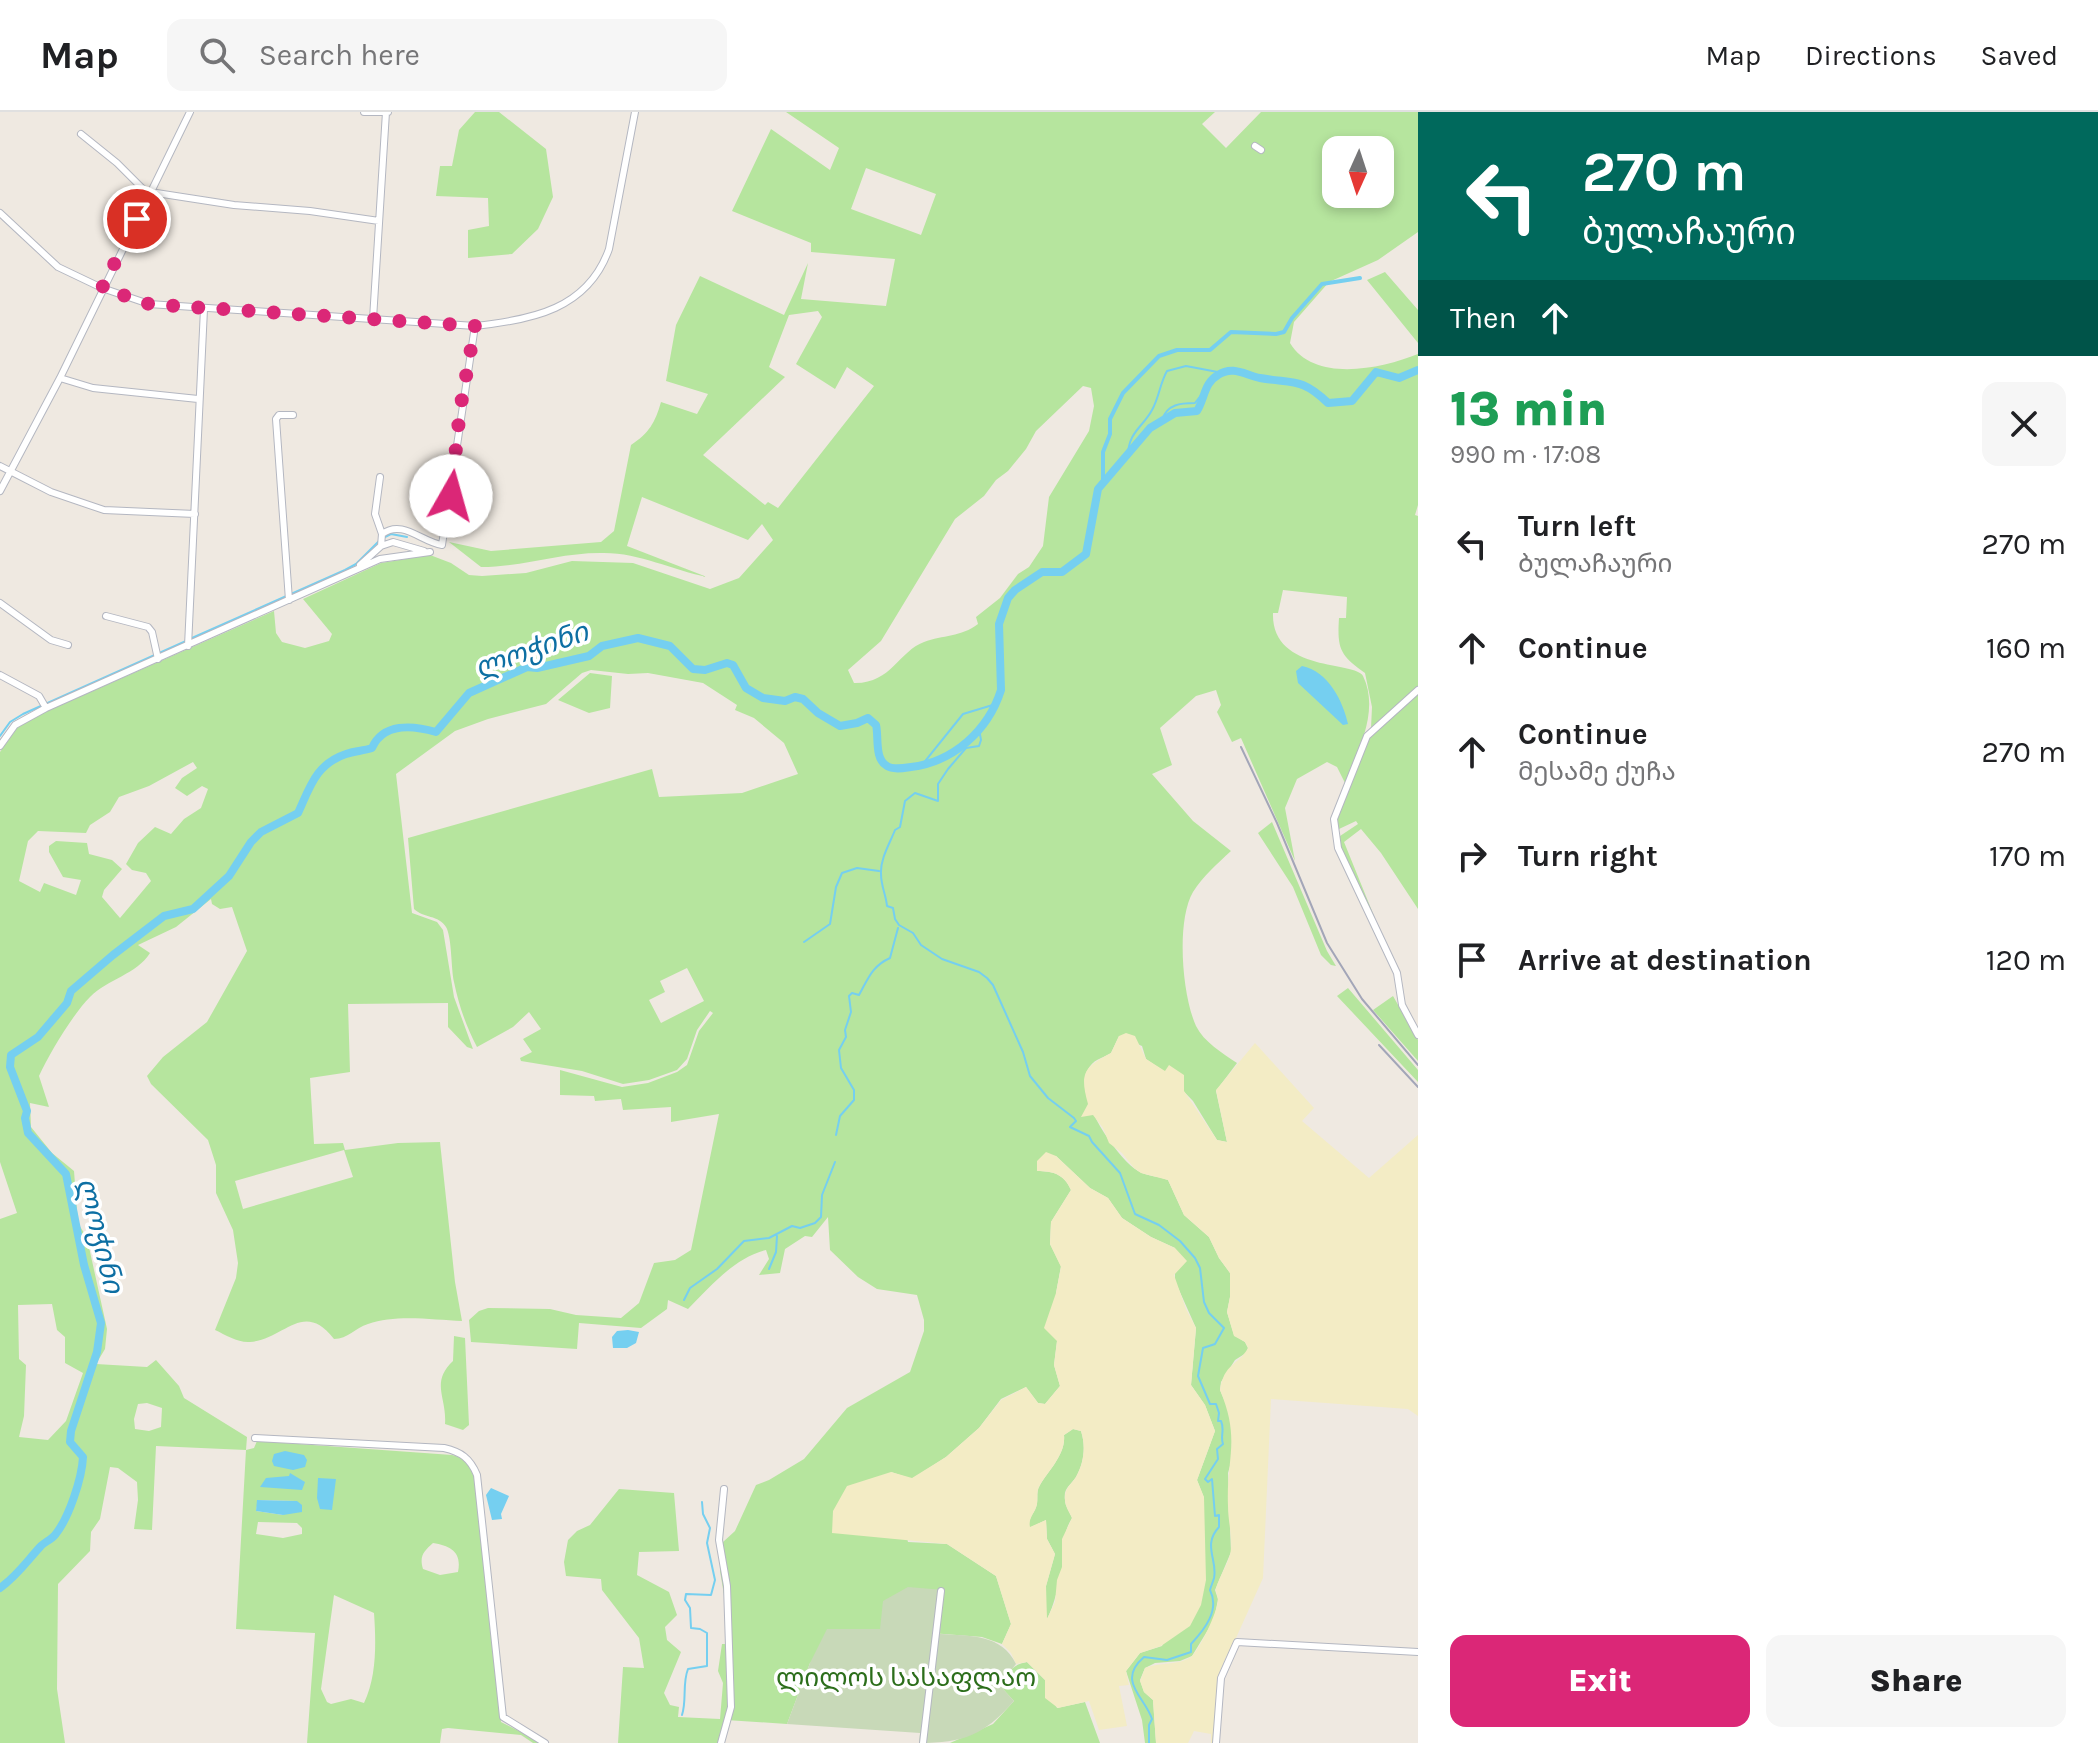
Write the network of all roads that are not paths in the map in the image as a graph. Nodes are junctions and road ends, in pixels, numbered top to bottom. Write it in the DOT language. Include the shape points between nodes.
graph roads {
  1 [pos="190,112"];
  2 [pos="364,112"];
  3 [pos="387,112"];
  4 [pos="635,112"];
  5 [pos="81,134"];
  6 [pos="149,194"];
  7 [pos="0,213"];
  8 [pos="379,221"];
  9 [pos="102,288"];
  10 [pos="204,309"];
  11 [pos="373,319"];
  12 [pos="475,326"];
  13 [pos="60,378"];
  14 [pos="198,399"];
  15 [pos="293,415"];
  16 [pos="0,466"];
  17 [pos="10,472"];
  18 [pos="380,477"];
  19 [pos="0,491"];
  20 [pos="195,514"];
  21 [pos="382,534"];
  22 [pos="381,546"];
  23 [pos="355,569"];
  24 [pos="289,600"];
  25 [pos="0,603"];
  26 [pos="106,616"];
  27 [pos="68,645"];
  28 [pos="188,646"];
  29 [pos="158,659"];
  30 [pos="0,675"];
  31 [pos="1418,690"];
  32 [pos="46,708"];
  33 [pos="0,746"];
  34 [pos="1418,1035"];
  35 [pos="255,1438"];
  36 [pos="724,1489"];
  37 [pos="941,1591"];
  38 [pos="1418,1652"];
  39 [pos="545,1743"];
  40 [pos="721,1743"];
  41 [pos="923,1743"];
  42 [pos="1216,1743"];
  1 -- 6 [label="street"];
  2 -- 3 [label="street"];
  3 -- 8 [label="street"];
  4 -- 12 [label="street" via="603,267 576,296 537,315"];
  5 -- 6 [label="street"];
  6 -- 8 [label="street"];
  6 -- 9 [label="street"];
  7 -- 9 [label="street" via="58,267"];
  8 -- 11 [label="street"];
  9 -- 10 [label="street" via="149,304"];
  9 -- 13 [label="street"];
  10 -- 11 [label="street"];
  10 -- 14 [label="street"];
  11 -- 12 [label="street"];
  12 -- 21 [label="street" via="442,545 404,529"];
  13 -- 14 [label="street" via="93,388"];
  13 -- 17 [label="street"];
  14 -- 20 [label="street"];
  15 -- 24 [label="street" via="276,419"];
  16 -- 17 [label="street"];
  17 -- 19 [label="street"];
  17 -- 20 [label="street" via="104,510"];
  18 -- 21 [label="street" via="375,514"];
  20 -- 28 [label="street"];
  21 -- 22 [label="street"];
  22 -- 23 [label="street"];
  22 -- 23 [label="street" via="393,542 430,552 380,559"];
  23 -- 24 [label="street"];
  24 -- 28 [label="street"];
  25 -- 27 [label="street" via="51,640"];
  26 -- 29 [label="street" via="148,627"];
  28 -- 29 [label="street"];
  29 -- 32 [label="street"];
  30 -- 32 [label="street" via="39,696"];
  31 -- 34 [label="street" via="1367,736 1333,829 1397,973 1402,1005"];
  32 -- 33 [label="street" via="15,725"];
  35 -- 39 [label="street" via="444,1448 466,1457 477,1475 503,1717"];
  36 -- 40 [label="street" via="719,1540 727,1586 731,1707"];
  37 -- 41 [label="street"];
  38 -- 42 [label="street" via="1237,1642 1221,1678"];
}
